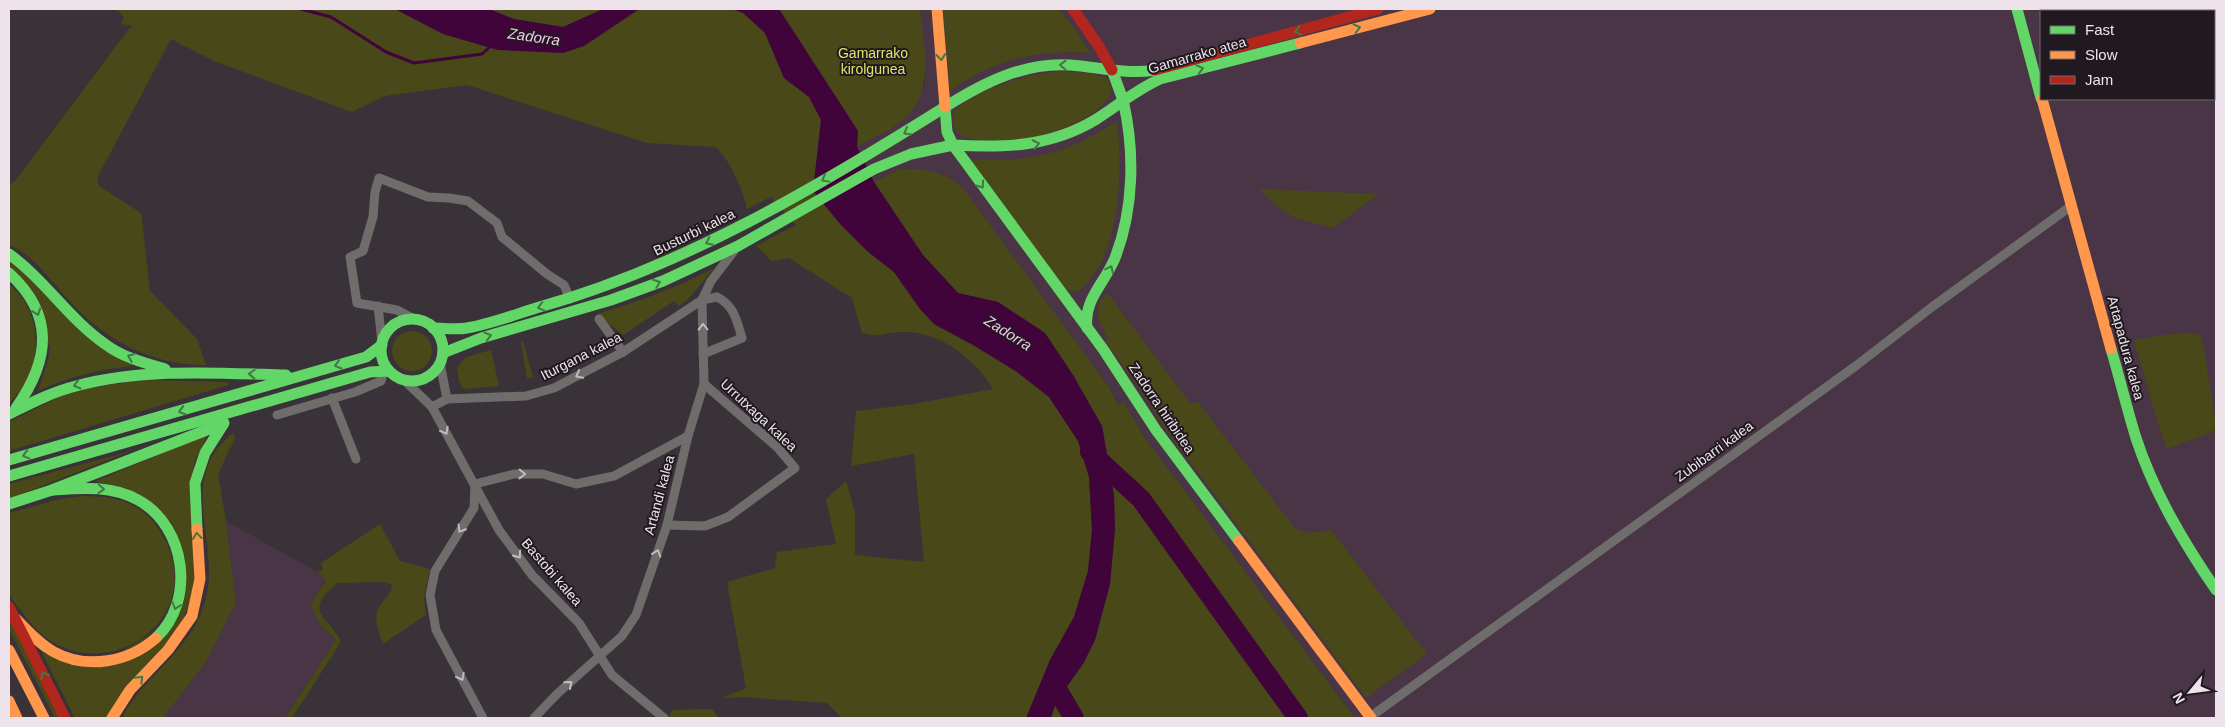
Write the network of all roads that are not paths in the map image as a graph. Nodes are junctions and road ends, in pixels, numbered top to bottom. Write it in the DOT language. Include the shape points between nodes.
graph roads {
  1 [pos="937,9"];
  2 [pos="1073,9"];
  3 [pos="1378,9"];
  4 [pos="1430,9"];
  5 [pos="2017,9"];
  6 [pos="1112,70"];
  7 [pos="2040,94"];
  8 [pos="1123,100"];
  9 [pos="2042,100"];
  10 [pos="945,108"];
  11 [pos="953,146"];
  12 [pos="2071,206"];
  13 [pos="738,246"];
  14 [pos="9,254"];
  15 [pos="9,273"];
  16 [pos="1094,294"];
  17 [pos="568,295"];
  18 [pos="1065,298"];
  19 [pos="702,300"];
  20 [pos="378,306"];
  21 [pos="599,319"];
  22 [pos="416,320"];
  23 [pos="433,328"];
  24 [pos="1087,328"];
  25 [pos="382,343"];
  26 [pos="622,352"];
  27 [pos="703,354"];
  28 [pos="441,358"];
  29 [pos="387,371"];
  30 [pos="177,372"];
  31 [pos="301,376"];
  32 [pos="404,380"];
  33 [pos="704,384"];
  34 [pos="332,398"];
  35 [pos="447,399"];
  36 [pos="258,405"];
  37 [pos="432,407"];
  38 [pos="11,412"];
  39 [pos="277,416"];
  40 [pos="224,424"];
  41 [pos="688,436"];
  42 [pos="356,459"];
  43 [pos="9,460"];
  44 [pos="9,476"];
  45 [pos="475,484"];
  46 [pos="52,490"];
  47 [pos="9,504"];
  48 [pos="667,525"];
  49 [pos="2216,590"];
  50 [pos="9,607"];
  51 [pos="16,619"];
  52 [pos="9,650"];
  53 [pos="600,656"];
  54 [pos="9,701"];
  55 [pos="1370,717"];
  56 [pos="18,718"];
  57 [pos="44,718"];
  58 [pos="65,718"];
  59 [pos="112,718"];
  60 [pos="483,718"];
  61 [pos="534,718"];
  62 [pos="664,718"];
  1 -- 10 [label="main road, Zadorra hiribidea, one-way"];
  2 -- 6 [label="main road"];
  3 -- 6 [label="main road, Gamarrako atea, one-way" via="1153,70"];
  8 -- 4 [label="main road, Gamarrako atea, one-way" via="1160,79"];
  5 -- 7 [label="main road, Artapadura kalea"];
  6 -- 8 [label="main road"];
  6 -- 10 [label="main road, Gamarrako atea, one-way" via="1055,64 1018,71 988,82"];
  11 -- 8 [label="main road, Gamarrako atea, one-way" via="1008,148 1052,141 1087,125"];
  16 -- 8 [label="main road, one-way" via="1117,253 1129,194 1130,139"];
  9 -- 12 [label="main road, Artapadura kalea"];
  10 -- 11 [label="main road, Zadorra hiribidea" via="947,132"];
  10 -- 17 [label="main road, Busturbi kalea, one-way" via="868,156 752,220 661,265"];
  11 -- 13 [label="main road" via="911,154 874,169"];
  11 -- 18 [label="main road, Zadorra hiribidea, one-way"];
  12 -- 49 [label="main road, Artapadura kalea" via="2130,420 2148,470 2180,536"];
  12 -- 55 [label="street, Zubibarri kalea"];
  13 -- 19 [label="street, Artandi kalea" via="711,280"];
  28 -- 13 [label="main road, one-way" via="481,338 611,300 663,281"];
  30 -- 14 [label="main road, one-way" via="122,353 100,340 24,263"];
  15 -- 38 [label="main road, one-way" via="30,296 37,309 43,335 35,380 28,394"];
  16 -- 18 [label="main road" via="1074,300"];
  16 -- 24 [label="main road" via="1084,314"];
  17 -- 20 [label="street" via="564,284 502,237 497,223 468,202 428,197 379,178 363,251 350,257 357,303"];
  17 -- 23 [label="main road, Busturbi kalea, one-way" via="466,328"];
  18 -- 24 [label="main road, Zadorra hiribidea"];
  19 -- 26 [label="street, Iturgana kalea"];
  27 -- 19 [label="street, Artandi kalea, one-way"];
  19 -- 27 [label="street" via="717,297 725,301 733,310 742,338"];
  20 -- 22 [label="street" via="398,310"];
  20 -- 25 [label="street"];
  21 -- 26 [label="street"];
  22 -- 23 [label="main road"];
  22 -- 25 [label="main road" via="395,324"];
  23 -- 28 [label="main road" via="442,344"];
  24 -- 55 [label="main road, Zadorra hiribidea" via="1156,430"];
  25 -- 29 [label="main road" via="382,359"];
  25 -- 31 [label="main road, one-way" via="366,357"];
  26 -- 35 [label="street, Iturgana kalea, one-way" via="554,388 526,396"];
  27 -- 33 [label="street, Artandi kalea"];
  28 -- 32 [label="main road" via="434,372 425,378"];
  28 -- 35 [label="street"];
  29 -- 32 [label="main road"];
  29 -- 34 [label="street" via="381,381"];
  29 -- 36 [label="main road" via="370,372"];
  31 -- 30 [label="main road, one-way"];
  30 -- 38 [label="main road, one-way" via="82,384"];
  31 -- 43 [label="main road, one-way"];
  32 -- 37 [label="street, Bastobi kalea"];
  33 -- 41 [label="street, Artandi kalea"];
  33 -- 48 [label="street, Urrutxaga kalea" via="777,447 795,468 728,518 705,526"];
  34 -- 39 [label="street"];
  34 -- 42 [label="street"];
  35 -- 37 [label="street, Iturgana kalea"];
  36 -- 40 [label="main road"];
  36 -- 44 [label="main road"];
  37 -- 45 [label="street, Bastobi kalea, one-way"];
  40 -- 46 [label="main road"];
  59 -- 40 [label="main road, one-way" via="130,690 168,650 192,616 200,579 195,483 204,453"];
  45 -- 41 [label="street, one-way" via="514,474 543,474 576,484 614,476"];
  41 -- 48 [label="street, Artandi kalea"];
  45 -- 53 [label="street, Bastobi kalea, one-way" via="499,530 532,575 579,623"];
  45 -- 60 [label="street, one-way" via="474,508 435,571 430,595 436,630"];
  46 -- 47 [label="main road"];
  46 -- 51 [label="main road, one-way" via="106,489 129,495 151,509 164,523 178,552 182,570 176,609 157,638 144,647 112,660 97,662 56,653"];
  53 -- 48 [label="street, Artandi kalea, one-way" via="622,636 636,615"];
  50 -- 51 [label="main road"];
  58 -- 51 [label="main road, one-way"];
  52 -- 57 [label="main road"];
  61 -- 53 [label="street, Artandi kalea, one-way"];
  53 -- 62 [label="street, Bastobi kalea" via="612,675"];
  54 -- 56 [label="main road"];
}
